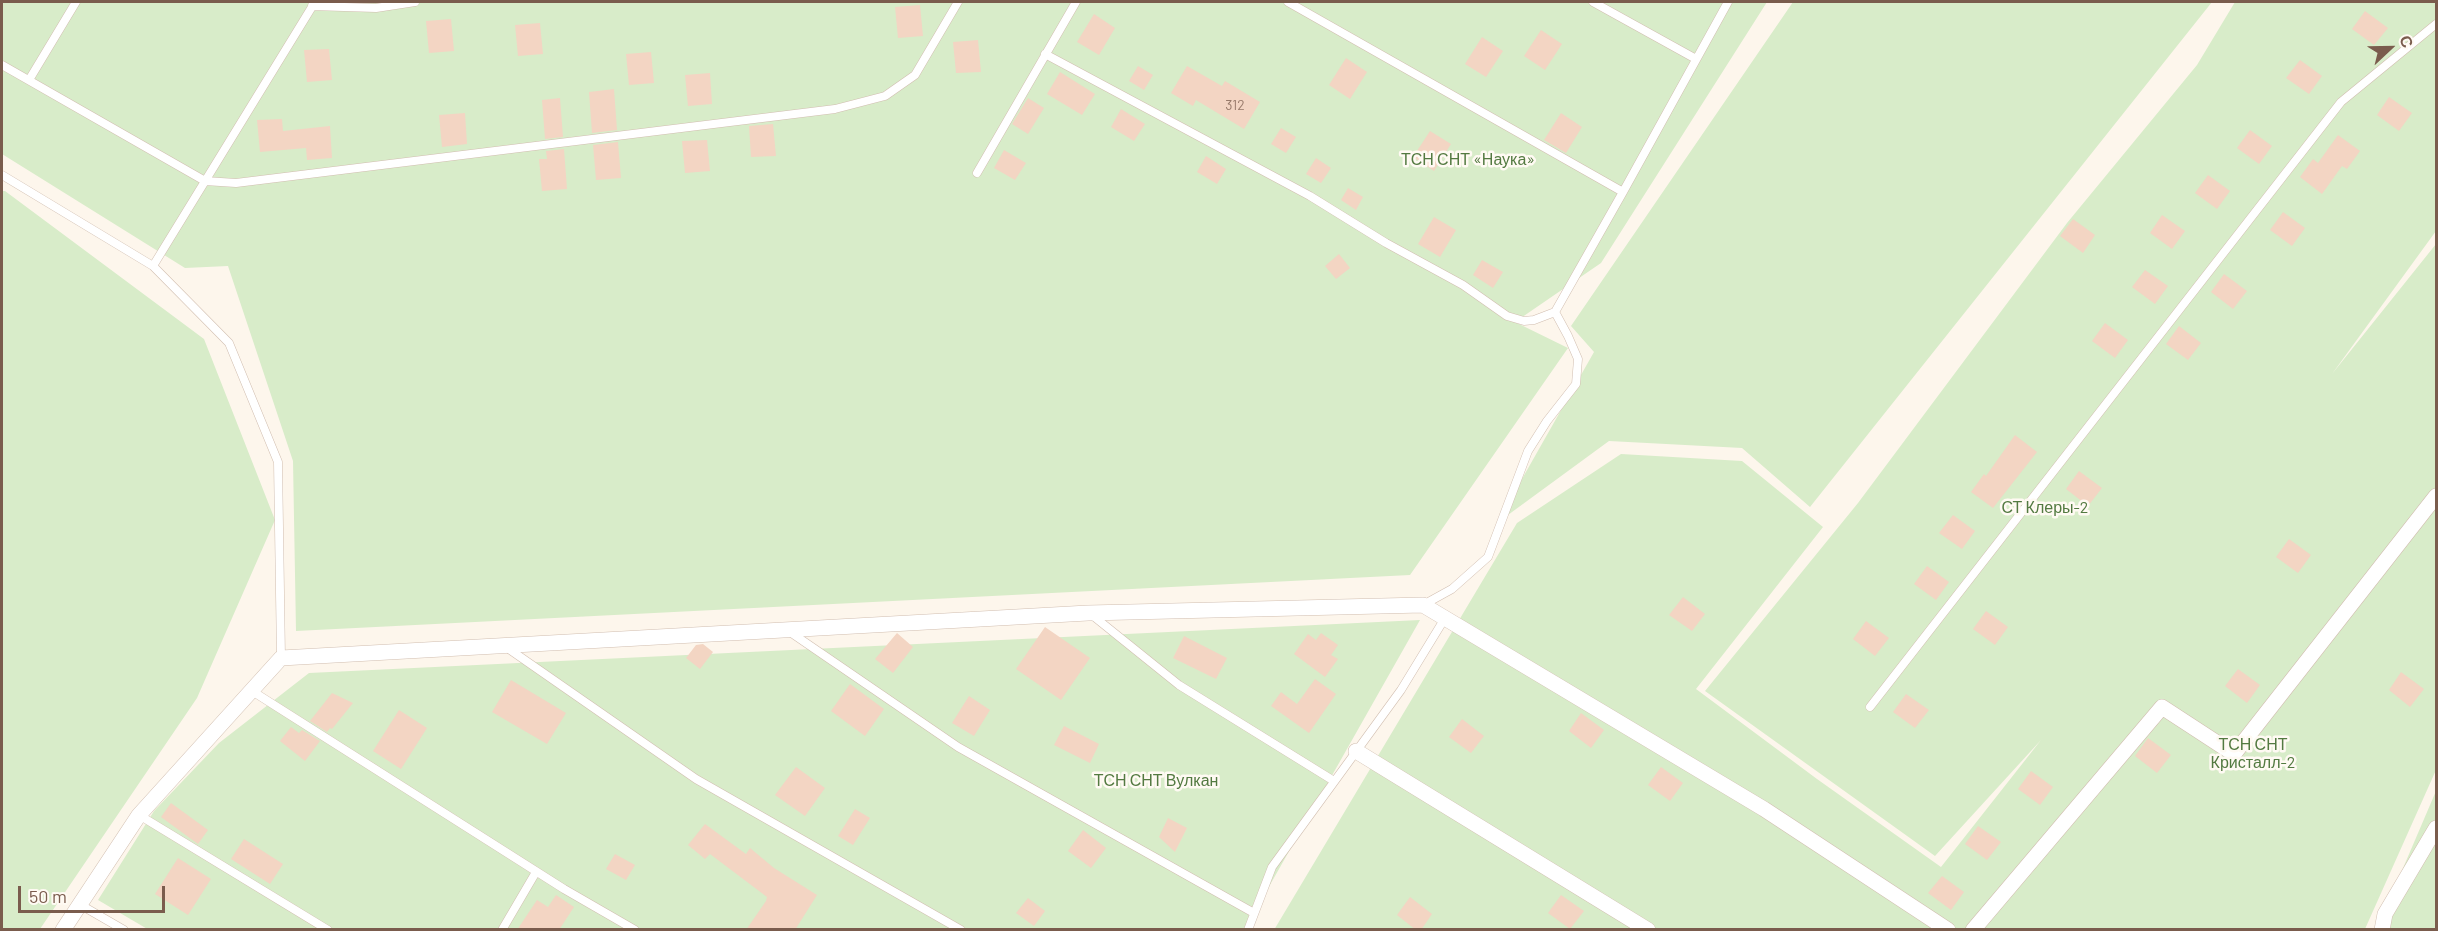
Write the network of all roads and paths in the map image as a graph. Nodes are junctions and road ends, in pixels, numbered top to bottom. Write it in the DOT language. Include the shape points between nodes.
graph roads {
  1 [pos="76,2"];
  2 [pos="415,2"];
  3 [pos="958,2"];
  4 [pos="1076,2"];
  5 [pos="1288,2"];
  6 [pos="1593,2"];
  7 [pos="1728,2"];
  8 [pos="313,4"];
  9 [pos="2436,24"];
  10 [pos="1045,54"];
  11 [pos="1696,59"];
  12 [pos="2,64"];
  13 [pos="29,80"];
  14 [pos="977,172"];
  15 [pos="2,175"];
  16 [pos="205,181"];
  17 [pos="1623,192"];
  18 [pos="153,266"];
  19 [pos="1554,312"];
  20 [pos="2436,496"];
  21 [pos="1424,605"];
  22 [pos="1088,613"];
  23 [pos="1445,618"];
  24 [pos="786,630"];
  25 [pos="505,646"];
  26 [pos="281,658"];
  27 [pos="252,691"];
  28 [pos="1870,707"];
  29 [pos="1356,751"];
  30 [pos="1334,781"];
  31 [pos="139,815"];
  32 [pos="2436,828"];
  33 [pos="536,872"];
  34 [pos="79,904"];
  35 [pos="1254,913"];
  36 [pos="63,930"];
  37 [pos="124,930"];
  38 [pos="328,930"];
  39 [pos="502,930"];
  40 [pos="635,930"];
  41 [pos="961,930"];
  42 [pos="1248,930"];
  43 [pos="1648,930"];
  44 [pos="1948,930"];
  45 [pos="1973,930"];
  46 [pos="2382,930"];
  1 -- 13 [label="lane"];
  2 -- 8 [label="lane" via="376,8"];
  3 -- 16 [label="lane" via="915,75 885,96 835,110 236,183"];
  4 -- 10 [label="lane"];
  5 -- 17 [label="lane"];
  6 -- 11 [label="lane"];
  7 -- 11 [label="lane"];
  8 -- 16 [label="lane"];
  9 -- 28 [label="lane" via="2341,102"];
  10 -- 14 [label="lane"];
  10 -- 19 [label="lane" via="1310,196 1463,285 1507,316 1524,321"];
  11 -- 17 [label="lane"];
  12 -- 13 [label="lane"];
  13 -- 16 [label="lane"];
  15 -- 18 [label="lane"];
  16 -- 18 [label="lane"];
  17 -- 19 [label="lane"];
  18 -- 26 [label="lane" via="229,343 278,462"];
  19 -- 21 [label="lane" via="1578,359 1576,384 1528,451 1488,557 1452,589"];
  20 -- 45 [label="street" via="2234,754 2163,707"];
  21 -- 22 [label="street"];
  21 -- 23 [label="street"];
  22 -- 24 [label="street"];
  22 -- 30 [label="lane" via="1179,685"];
  23 -- 29 [label="lane" via="1401,690"];
  23 -- 44 [label="street" via="1764,809"];
  24 -- 25 [label="street"];
  24 -- 35 [label="lane" via="958,747"];
  25 -- 26 [label="street"];
  25 -- 41 [label="lane" via="696,779"];
  26 -- 27 [label="street"];
  27 -- 31 [label="street"];
  27 -- 33 [label="lane"];
  29 -- 30 [label="lane"];
  29 -- 43 [label="street"];
  30 -- 35 [label="lane" via="1272,867"];
  31 -- 34 [label="street"];
  31 -- 38 [label="lane"];
  32 -- 46 [label="street" via="2385,914"];
  33 -- 39 [label="lane"];
  33 -- 40 [label="lane"];
  34 -- 36 [label="street"];
  34 -- 37 [label="lane"];
  35 -- 42 [label="lane"];
}
